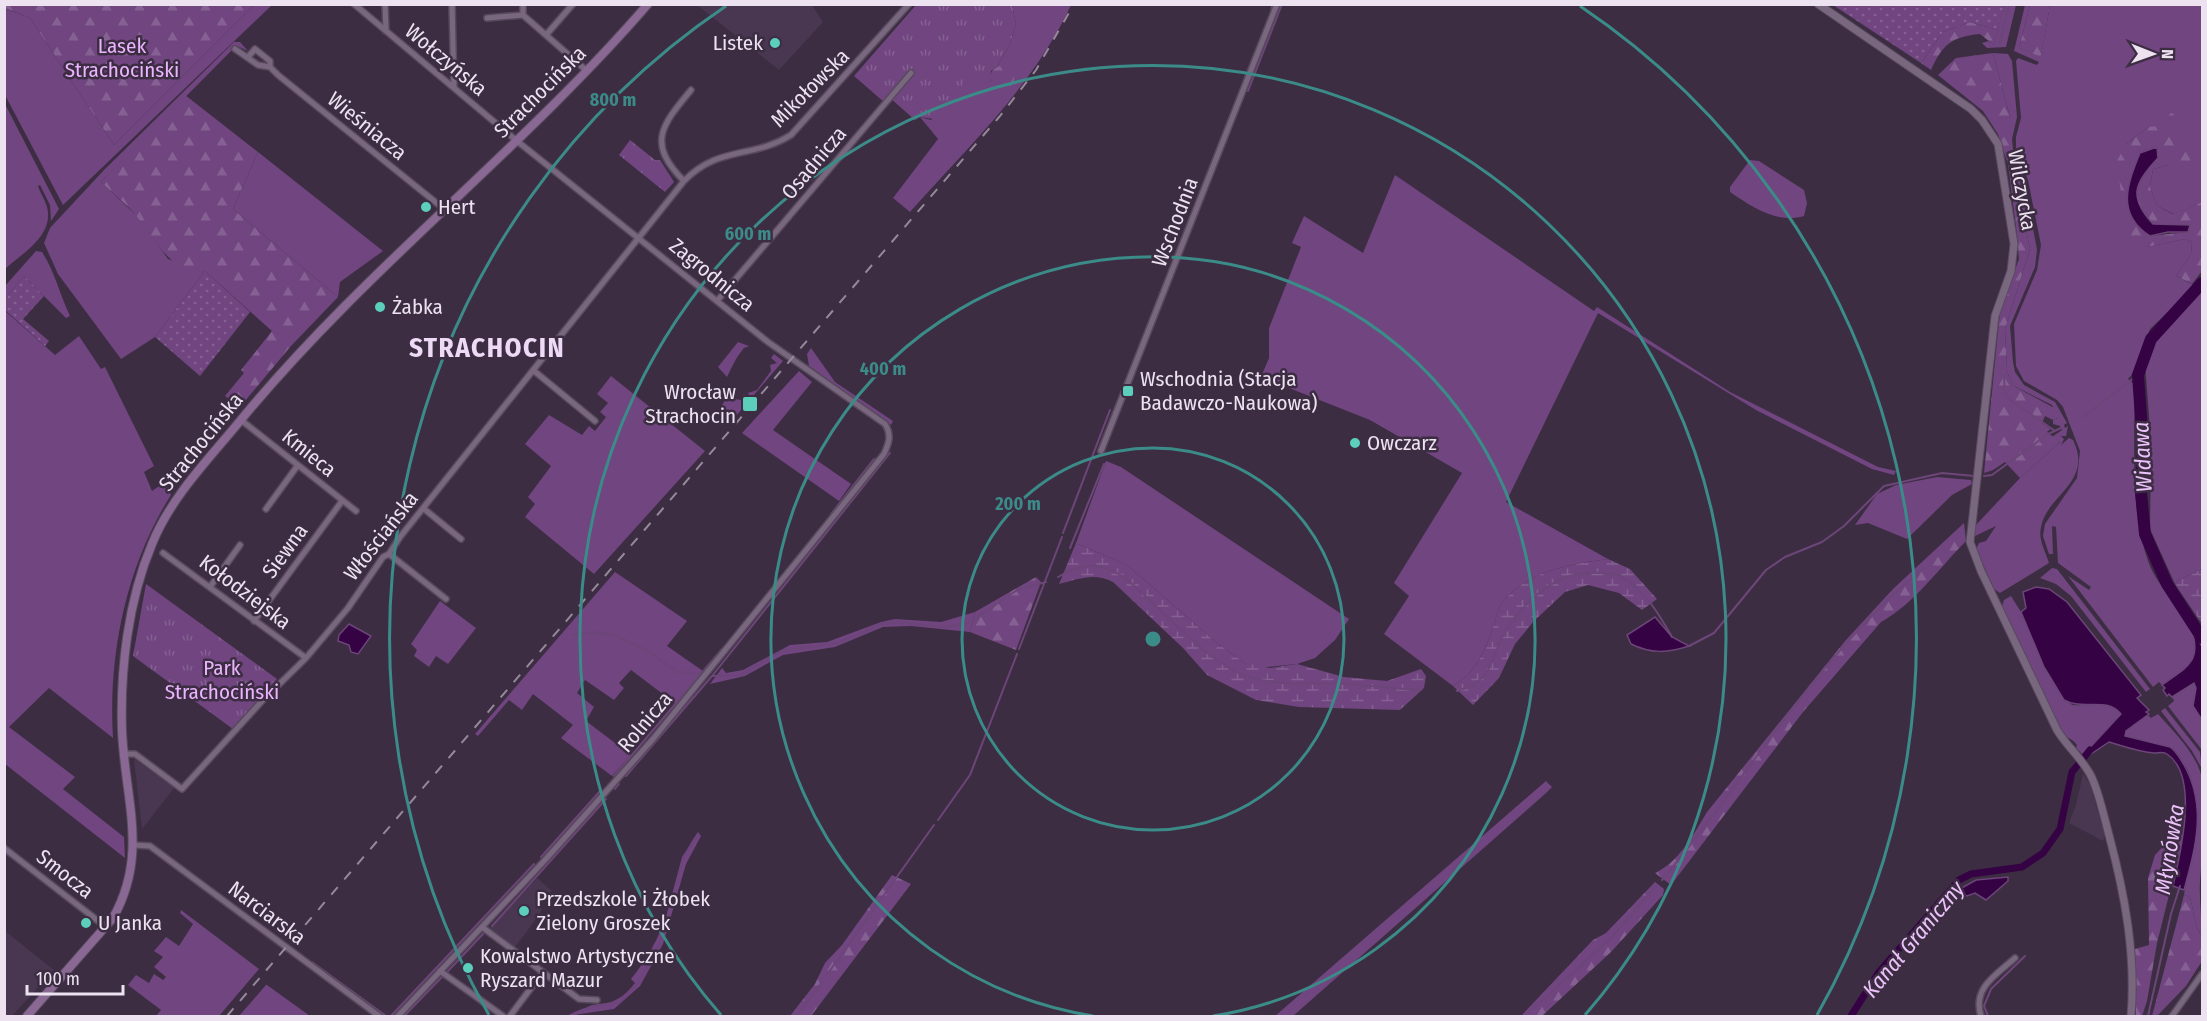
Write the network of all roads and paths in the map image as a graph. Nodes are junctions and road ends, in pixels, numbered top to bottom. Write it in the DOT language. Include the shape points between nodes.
graph roads {
  1 [pos="354,4"];
  2 [pos="385,4"];
  3 [pos="452,4"];
  4 [pos="523,4"];
  5 [pos="573,4"];
  6 [pos="648,4"];
  7 [pos="1277,4"];
  8 [pos="1818,4"];
  9 [pos="908,5"];
  10 [pos="523,15"];
  11 [pos="487,18"];
  12 [pos="386,31"];
  13 [pos="546,35"];
  14 [pos="236,50"];
  15 [pos="248,57"];
  16 [pos="270,67"];
  17 [pos="588,72"];
  18 [pos="911,73"];
  19 [pos="454,88"];
  20 [pos="691,90"];
  21 [pos="517,141"];
  22 [pos="684,181"];
  23 [pos="444,209"];
  24 [pos="638,237"];
  25 [pos="717,301"];
  26 [pos="533,370"];
  27 [pos="241,420"];
  28 [pos="595,421"];
  29 [pos="889,431"];
  30 [pos="1101,451"];
  31 [pos="298,465"];
  32 [pos="342,501"];
  33 [pos="423,508"];
  34 [pos="266,509"];
  35 [pos="356,511"];
  36 [pos="461,539"];
  37 [pos="240,545"];
  38 [pos="163,553"];
  39 [pos="389,554"];
  40 [pos="210,587"];
  41 [pos="446,599"];
  42 [pos="255,621"];
  43 [pos="306,658"];
  44 [pos="124,754"];
  45 [pos="134,845"];
  46 [pos="4,848"];
  47 [pos="106,927"];
  48 [pos="482,927"];
  49 [pos="2015,958"];
  50 [pos="440,971"];
  51 [pos="543,972"];
  52 [pos="2202,974"];
  53 [pos="597,1000"];
  54 [pos="27,1017"];
  55 [pos="379,1017"];
  56 [pos="398,1017"];
  57 [pos="503,1017"];
  58 [pos="510,1017"];
  59 [pos="1981,1017"];
  60 [pos="2131,1017"];
  61 [pos="2172,1017"];
  1 -- 12 [label="street, Wołczyńska"];
  2 -- 12 [label="street"];
  3 -- 19 [label="street"];
  4 -- 10 [label="street"];
  5 -- 13 [label="street"];
  6 -- 17 [label="main road, Strachocińska"];
  7 -- 30 [label="street, Wschodnia"];
  8 -- 60 [label="street, Wilczycka" via="1971,109 1998,144 2014,254 1995,316 1970,531 1974,554 2057,730 2084,765 2096,791 2126,902"];
  9 -- 22 [label="street, Mikołowska" via="791,135 769,146 702,164"];
  10 -- 11 [label="street"];
  10 -- 13 [label="street"];
  12 -- 19 [label="street, Wołczyńska"];
  13 -- 17 [label="street"];
  14 -- 15 [label="street, Wieśniacza"];
  15 -- 16 [label="street, Wieśniacza" via="258,65"];
  15 -- 16 [label="street, Wieśniacza" via="255,49 270,61"];
  16 -- 23 [label="street, Wieśniacza"];
  17 -- 21 [label="main road, Strachocińska"];
  18 -- 25 [label="street, Osadnicza"];
  19 -- 21 [label="street, Wołczyńska"];
  20 -- 22 [label="street" via="668,118 660,136 664,154"];
  21 -- 23 [label="main road, Strachocińska"];
  21 -- 24 [label="street, Zagrodnicza"];
  22 -- 24 [label="street, Mikołowska"];
  23 -- 27 [label="main road, Strachocińska" via="355,293"];
  24 -- 25 [label="street, Zagrodnicza"];
  24 -- 26 [label="street, Włościańska"];
  25 -- 29 [label="street, Zagrodnicza" via="786,356 885,424"];
  26 -- 28 [label="street"];
  26 -- 33 [label="street, Włościańska"];
  27 -- 31 [label="street, Kmieca"];
  27 -- 44 [label="main road, Strachocińska" via="178,496 147,556 125,658"];
  29 -- 48 [label="street, Rolnicza" via="884,454 716,664 608,790"];
  31 -- 32 [label="street, Kmieca"];
  31 -- 34 [label="street"];
  32 -- 35 [label="street, Kmieca"];
  32 -- 42 [label="street, Siewna"];
  33 -- 36 [label="street"];
  33 -- 39 [label="street, Włościańska"];
  37 -- 40 [label="street"];
  38 -- 40 [label="street, Kołodziejska"];
  39 -- 41 [label="street"];
  39 -- 43 [label="street, Włościańska"];
  40 -- 42 [label="street, Kołodziejska"];
  42 -- 43 [label="street, Kołodziejska"];
  43 -- 44 [label="street, Włościańska" via="182,789 135,753"];
  44 -- 45 [label="main road, Strachocińska"];
  45 -- 47 [label="main road, Strachocińska" via="132,874 125,895"];
  45 -- 55 [label="street, Narciarska" via="150,846"];
  46 -- 47 [label="street, Smocza"];
  47 -- 54 [label="main road, Strachocińska"];
  48 -- 50 [label="street, Rolnicza"];
  48 -- 51 [label="street"];
  49 -- 59 [label="street" via="1982,989 1978,1000"];
  50 -- 56 [label="street, Rolnicza"];
  50 -- 57 [label="street"];
  51 -- 53 [label="street" via="579,999"];
  51 -- 58 [label="street"];
  52 -- 61 [label="street"];
}
